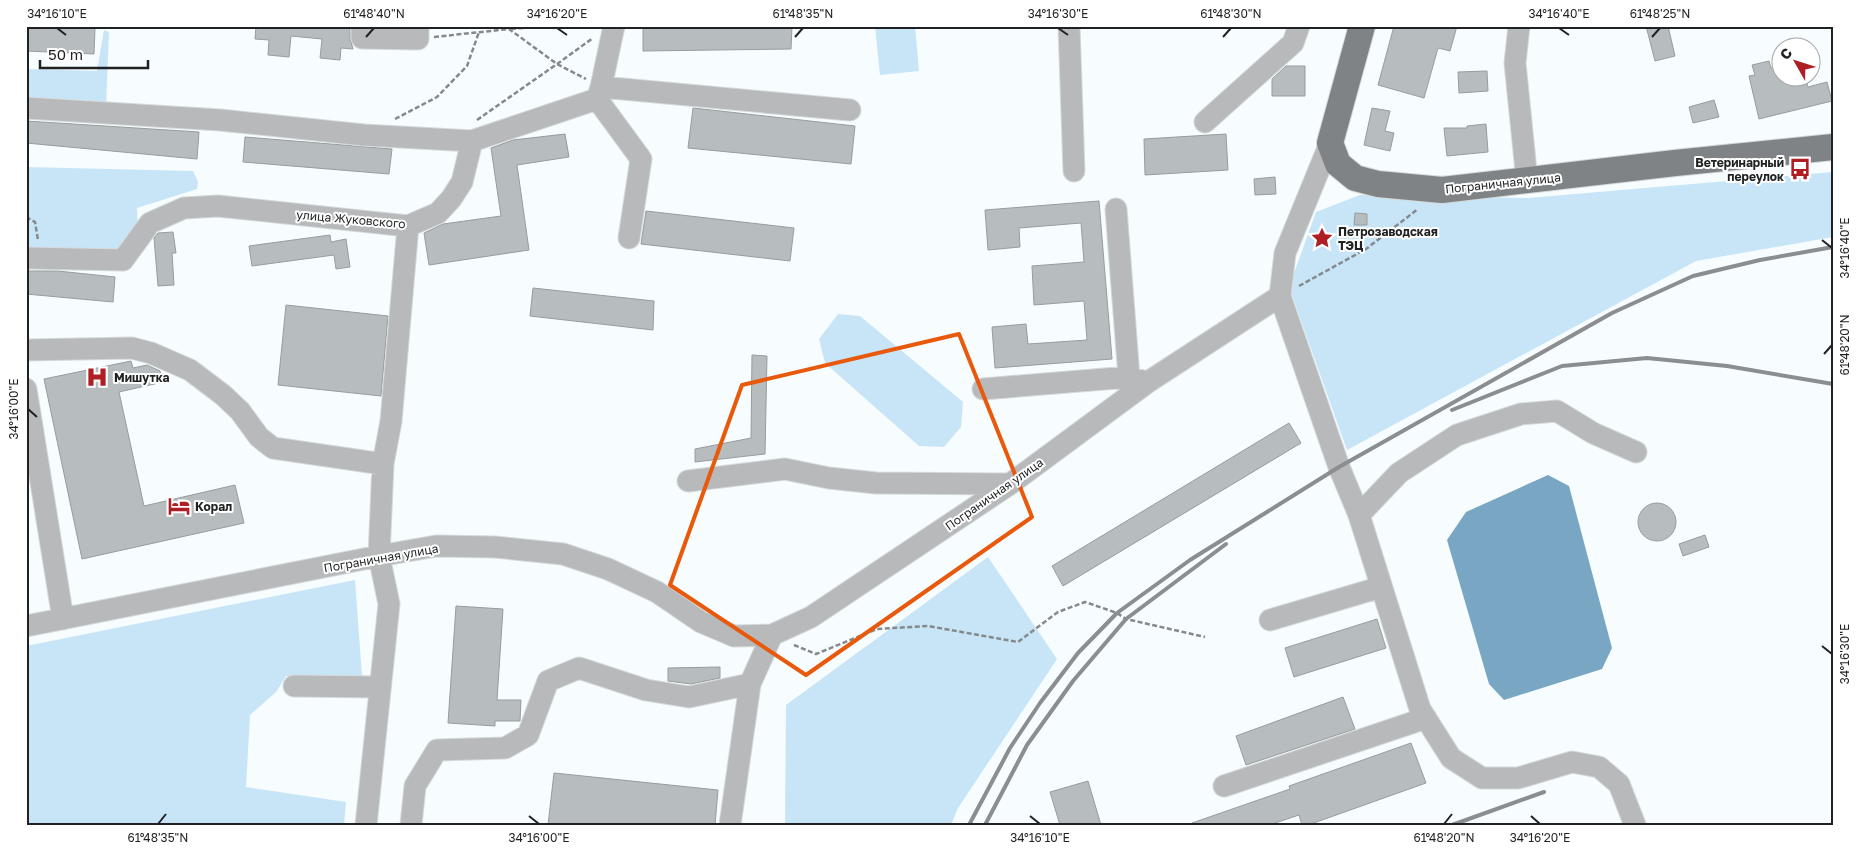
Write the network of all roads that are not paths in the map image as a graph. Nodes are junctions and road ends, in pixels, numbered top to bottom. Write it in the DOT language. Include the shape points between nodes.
graph roads {
  1 [pos="362,26"];
  2 [pos="614,26"];
  3 [pos="1069,26"];
  4 [pos="1299,26"];
  5 [pos="1362,26"];
  6 [pos="1519,26"];
  7 [pos="418,33"];
  8 [pos="599,93"];
  9 [pos="26,108"];
  10 [pos="850,110"];
  11 [pos="1204,122"];
  12 [pos="471,132"];
  13 [pos="1330,143"];
  14 [pos="1833,147"];
  15 [pos="1074,171"];
  16 [pos="1527,180"];
  17 [pos="1116,209"];
  18 [pos="408,226"];
  19 [pos="629,238"];
  20 [pos="34,259"];
  21 [pos="1280,296"];
  22 [pos="26,350"];
  23 [pos="1139,380"];
  24 [pos="983,389"];
  25 [pos="27,401"];
  26 [pos="1636,452"];
  27 [pos="384,464"];
  28 [pos="688,481"];
  29 [pos="1010,484"];
  30 [pos="1359,515"];
  31 [pos="379,556"];
  32 [pos="1381,587"];
  33 [pos="63,619"];
  34 [pos="1270,620"];
  35 [pos="26,626"];
  36 [pos="772,635"];
  37 [pos="750,684"];
  38 [pos="294,686"];
  39 [pos="380,687"];
  40 [pos="1426,718"];
  41 [pos="1224,786"];
  42 [pos="366,825"];
  43 [pos="411,825"];
  44 [pos="730,825"];
  45 [pos="1635,825"];
  1 -- 7 [label="street" via="362,38"];
  2 -- 8 [label="street"];
  3 -- 15 [label="street"];
  4 -- 11 [label="street" via="1293,43"];
  5 -- 13 [label="main road"];
  6 -- 16 [label="street" via="1514,63"];
  8 -- 10 [label="street"];
  8 -- 12 [label="street"];
  8 -- 19 [label="street" via="641,159"];
  9 -- 12 [label="street" via="220,120 364,135"];
  12 -- 18 [label="street, улица Жуковского" via="462,182 451,199 438,213"];
  13 -- 16 [label="main road, Пограничная улица" via="1338,164 1355,178 1378,184 1442,190"];
  13 -- 21 [label="street" via="1285,253"];
  14 -- 16 [label="main road, Пограничная улица"];
  17 -- 23 [label="street"];
  18 -- 20 [label="street, улица Жуковского" via="218,206 184,208 150,223 123,260"];
  18 -- 27 [label="street" via="391,421"];
  21 -- 23 [label="street, Пограничная улица"];
  21 -- 30 [label="street" via="1339,467"];
  22 -- 27 [label="street" via="132,348 150,353 190,370 223,395 259,437 273,448"];
  23 -- 24 [label="street"];
  23 -- 29 [label="street, Пограничная улица"];
  25 -- 33 [label="street"];
  26 -- 30 [label="street" via="1593,433 1557,411 1521,414 1457,435 1399,473"];
  27 -- 31 [label="street"];
  28 -- 29 [label="street" via="785,469 876,483"];
  29 -- 36 [label="street, Пограничная улица" via="811,617"];
  30 -- 32 [label="street"];
  31 -- 33 [label="street, Пограничная улица"];
  31 -- 36 [label="street, Пограничная улица" via="436,546 495,547 563,554 608,569 657,592 700,622 734,636"];
  31 -- 39 [label="street" via="389,604"];
  32 -- 34 [label="street"];
  32 -- 40 [label="street" via="1420,709"];
  33 -- 35 [label="street, Пограничная улица"];
  36 -- 37 [label="street"];
  37 -- 43 [label="street" via="689,697 646,690 579,668 548,680 528,735 505,748 437,750 415,786"];
  37 -- 44 [label="street"];
  38 -- 39 [label="street"];
  39 -- 42 [label="street"];
  40 -- 41 [label="street"];
  40 -- 45 [label="street" via="1451,758 1482,778 1518,778 1572,762 1600,767 1619,784"];
}
